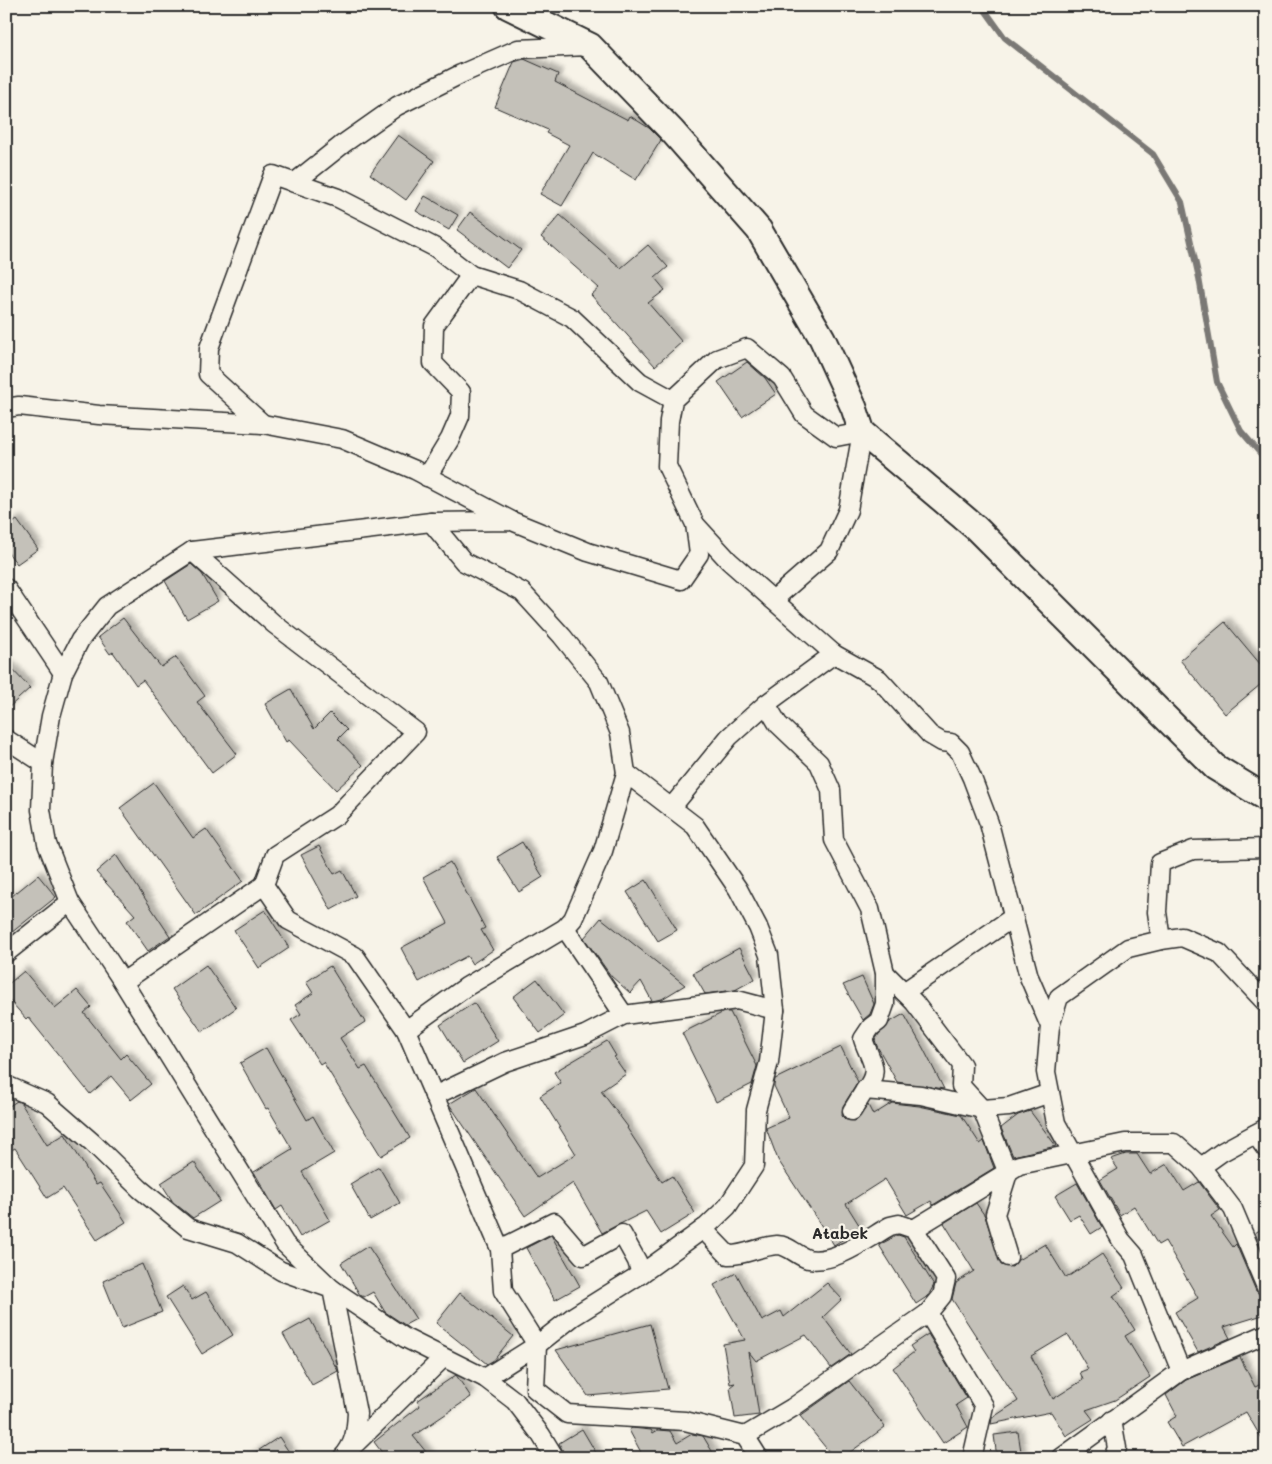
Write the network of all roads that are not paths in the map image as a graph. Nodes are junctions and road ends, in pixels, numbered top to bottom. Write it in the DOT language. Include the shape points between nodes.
graph roads {
  1 [pos="508,6"];
  2 [pos="590,46"];
  3 [pos="294,183"];
  4 [pos="471,275"];
  5 [pos="673,400"];
  6 [pos="6,408"];
  7 [pos="263,424"];
  8 [pos="862,432"];
  9 [pos="427,477"];
  10 [pos="512,521"];
  11 [pos="431,522"];
  12 [pos="695,524"];
  13 [pos="192,551"];
  14 [pos="6,588"];
  15 [pos="773,600"];
  16 [pos="834,654"];
  17 [pos="63,673"];
  18 [pos="766,704"];
  19 [pos="6,740"];
  20 [pos="44,763"];
  21 [pos="626,773"];
  22 [pos="1266,798"];
  23 [pos="671,808"];
  24 [pos="1265,849"];
  25 [pos="264,885"];
  26 [pos="70,902"];
  27 [pos="1012,918"];
  28 [pos="566,928"];
  29 [pos="1161,940"];
  30 [pos="6,953"];
  31 [pos="885,973"];
  32 [pos="123,982"];
  33 [pos="904,992"];
  34 [pos="1266,1003"];
  35 [pos="775,1010"];
  36 [pos="624,1015"];
  37 [pos="1050,1026"];
  38 [pos="406,1030"];
  39 [pos="6,1085"];
  40 [pos="865,1090"];
  41 [pos="1050,1094"];
  42 [pos="434,1096"];
  43 [pos="982,1109"];
  44 [pos="852,1111"];
  45 [pos="1261,1131"];
  46 [pos="1266,1149"];
  47 [pos="1073,1154"];
  48 [pos="1201,1167"];
  49 [pos="1008,1173"];
  50 [pos="914,1228"];
  51 [pos="703,1229"];
  52 [pos="500,1249"];
  53 [pos="1008,1257"];
  54 [pos="640,1274"];
  55 [pos="1266,1287"];
  56 [pos="332,1289"];
  57 [pos="928,1312"];
  58 [pos="1266,1334"];
  59 [pos="537,1345"];
  60 [pos="443,1358"];
  61 [pos="1182,1371"];
  62 [pos="485,1378"];
  63 [pos="515,1401"];
  64 [pos="567,1414"];
  65 [pos="1112,1420"];
  66 [pos="745,1436"];
  67 [pos="347,1453"];
  68 [pos="555,1458"];
  69 [pos="759,1458"];
  70 [pos="972,1458"];
  71 [pos="1061,1458"];
  72 [pos="1113,1458"];
  1 -- 2 [label="street"];
  2 -- 3 [label="street" via="518,50 461,74 397,106"];
  2 -- 8 [label="street" via="672,131 759,230 822,338"];
  3 -- 4 [label="street" via="338,198 436,248"];
  3 -- 7 [label="street" via="273,175 209,348 208,374"];
  4 -- 5 [label="street" via="519,290 572,318 640,382"];
  4 -- 9 [label="street" via="434,326 433,363 461,392 460,416"];
  5 -- 8 [label="street" via="717,359 747,348 782,378 804,414 836,437"];
  5 -- 12 [label="street" via="667,466"];
  6 -- 7 [label="street" via="19,406 99,415"];
  7 -- 9 [label="street" via="342,439"];
  8 -- 15 [label="street" via="848,510 828,550"];
  8 -- 22 [label="street" via="976,528 1215,767"];
  9 -- 10 [label="street"];
  10 -- 11 [label="street"];
  10 -- 12 [label="street" via="588,552 681,580 699,554"];
  11 -- 13 [label="street"];
  11 -- 21 [label="street" via="464,562 522,592 599,682 620,733"];
  12 -- 15 [label="street" via="729,562"];
  13 -- 17 [label="street" via="107,606 80,640"];
  13 -- 25 [label="street" via="274,624 416,732 338,815 275,855"];
  14 -- 17 [label="street"];
  15 -- 16 [label="street"];
  16 -- 18 [label="street"];
  16 -- 27 [label="street" via="879,679 930,735 951,743 960,752 989,823"];
  17 -- 20 [label="street" via="51,716"];
  18 -- 23 [label="street" via="729,737"];
  18 -- 31 [label="street" via="778,724 819,763 831,790 834,840 870,909"];
  19 -- 20 [label="street"];
  20 -- 26 [label="street" via="41,810 46,835"];
  21 -- 23 [label="street"];
  21 -- 28 [label="street" via="603,851"];
  23 -- 35 [label="street" via="695,826 716,854 758,927 769,955"];
  24 -- 29 [label="street" via="1194,850 1160,863 1157,912"];
  25 -- 32 [label="street"];
  25 -- 38 [label="street" via="288,920 355,956"];
  26 -- 30 [label="street"];
  26 -- 32 [label="street"];
  27 -- 33 [label="street"];
  27 -- 37 [label="street" via="1030,977"];
  28 -- 36 [label="street"];
  28 -- 38 [label="street" via="466,987"];
  29 -- 34 [label="street" via="1182,937 1218,953"];
  29 -- 37 [label="street" via="1128,948 1059,996"];
  31 -- 33 [label="street"];
  31 -- 40 [label="street" via="885,1004 879,1021 863,1039 874,1065 873,1080"];
  32 -- 56 [label="street" via="285,1244"];
  33 -- 43 [label="street" via="962,1065 961,1086"];
  35 -- 36 [label="street" via="737,1000"];
  35 -- 51 [label="street" via="770,1062 756,1110 754,1166 727,1207"];
  36 -- 42 [label="street" via="585,1035 505,1062"];
  37 -- 41 [label="street" via="1046,1072"];
  38 -- 42 [label="street"];
  39 -- 56 [label="street" via="47,1103 94,1143 140,1190 188,1228 237,1243 281,1271"];
  40 -- 43 [label="street" via="921,1095"];
  40 -- 44 [label="street"];
  41 -- 43 [label="street" via="1009,1107"];
  41 -- 47 [label="street" via="1056,1123"];
  42 -- 52 [label="street"];
  43 -- 49 [label="street"];
  45 -- 46 [label="street"];
  45 -- 48 [label="street"];
  47 -- 48 [label="street" via="1125,1143 1174,1143"];
  47 -- 49 [label="street" via="1019,1166"];
  47 -- 61 [label="street" via="1121,1240 1134,1255"];
  48 -- 55 [label="street" via="1233,1209"];
  49 -- 50 [label="street"];
  49 -- 53 [label="street" via="995,1214"];
  50 -- 51 [label="street" via="899,1224 890,1226 836,1255 815,1260 803,1258 779,1245 728,1255"];
  50 -- 57 [label="street" via="946,1279 942,1296"];
  51 -- 54 [label="street"];
  52 -- 54 [label="street" via="554,1222 583,1256 622,1234 637,1260"];
  52 -- 59 [label="street" via="504,1291"];
  54 -- 59 [label="street" via="574,1316"];
  56 -- 60 [label="street" via="404,1338"];
  56 -- 67 [label="street" via="357,1413 356,1431"];
  57 -- 66 [label="street" via="792,1408"];
  57 -- 70 [label="street" via="984,1406"];
  58 -- 61 [label="street"];
  59 -- 62 [label="street"];
  59 -- 64 [label="street" via="535,1389"];
  60 -- 62 [label="street"];
  60 -- 67 [label="street"];
  61 -- 65 [label="street"];
  62 -- 63 [label="street"];
  63 -- 64 [label="street"];
  63 -- 68 [label="street"];
  64 -- 66 [label="street" via="685,1420"];
  65 -- 71 [label="street"];
  65 -- 72 [label="street" via="1117,1448"];
  66 -- 69 [label="street"];
}
